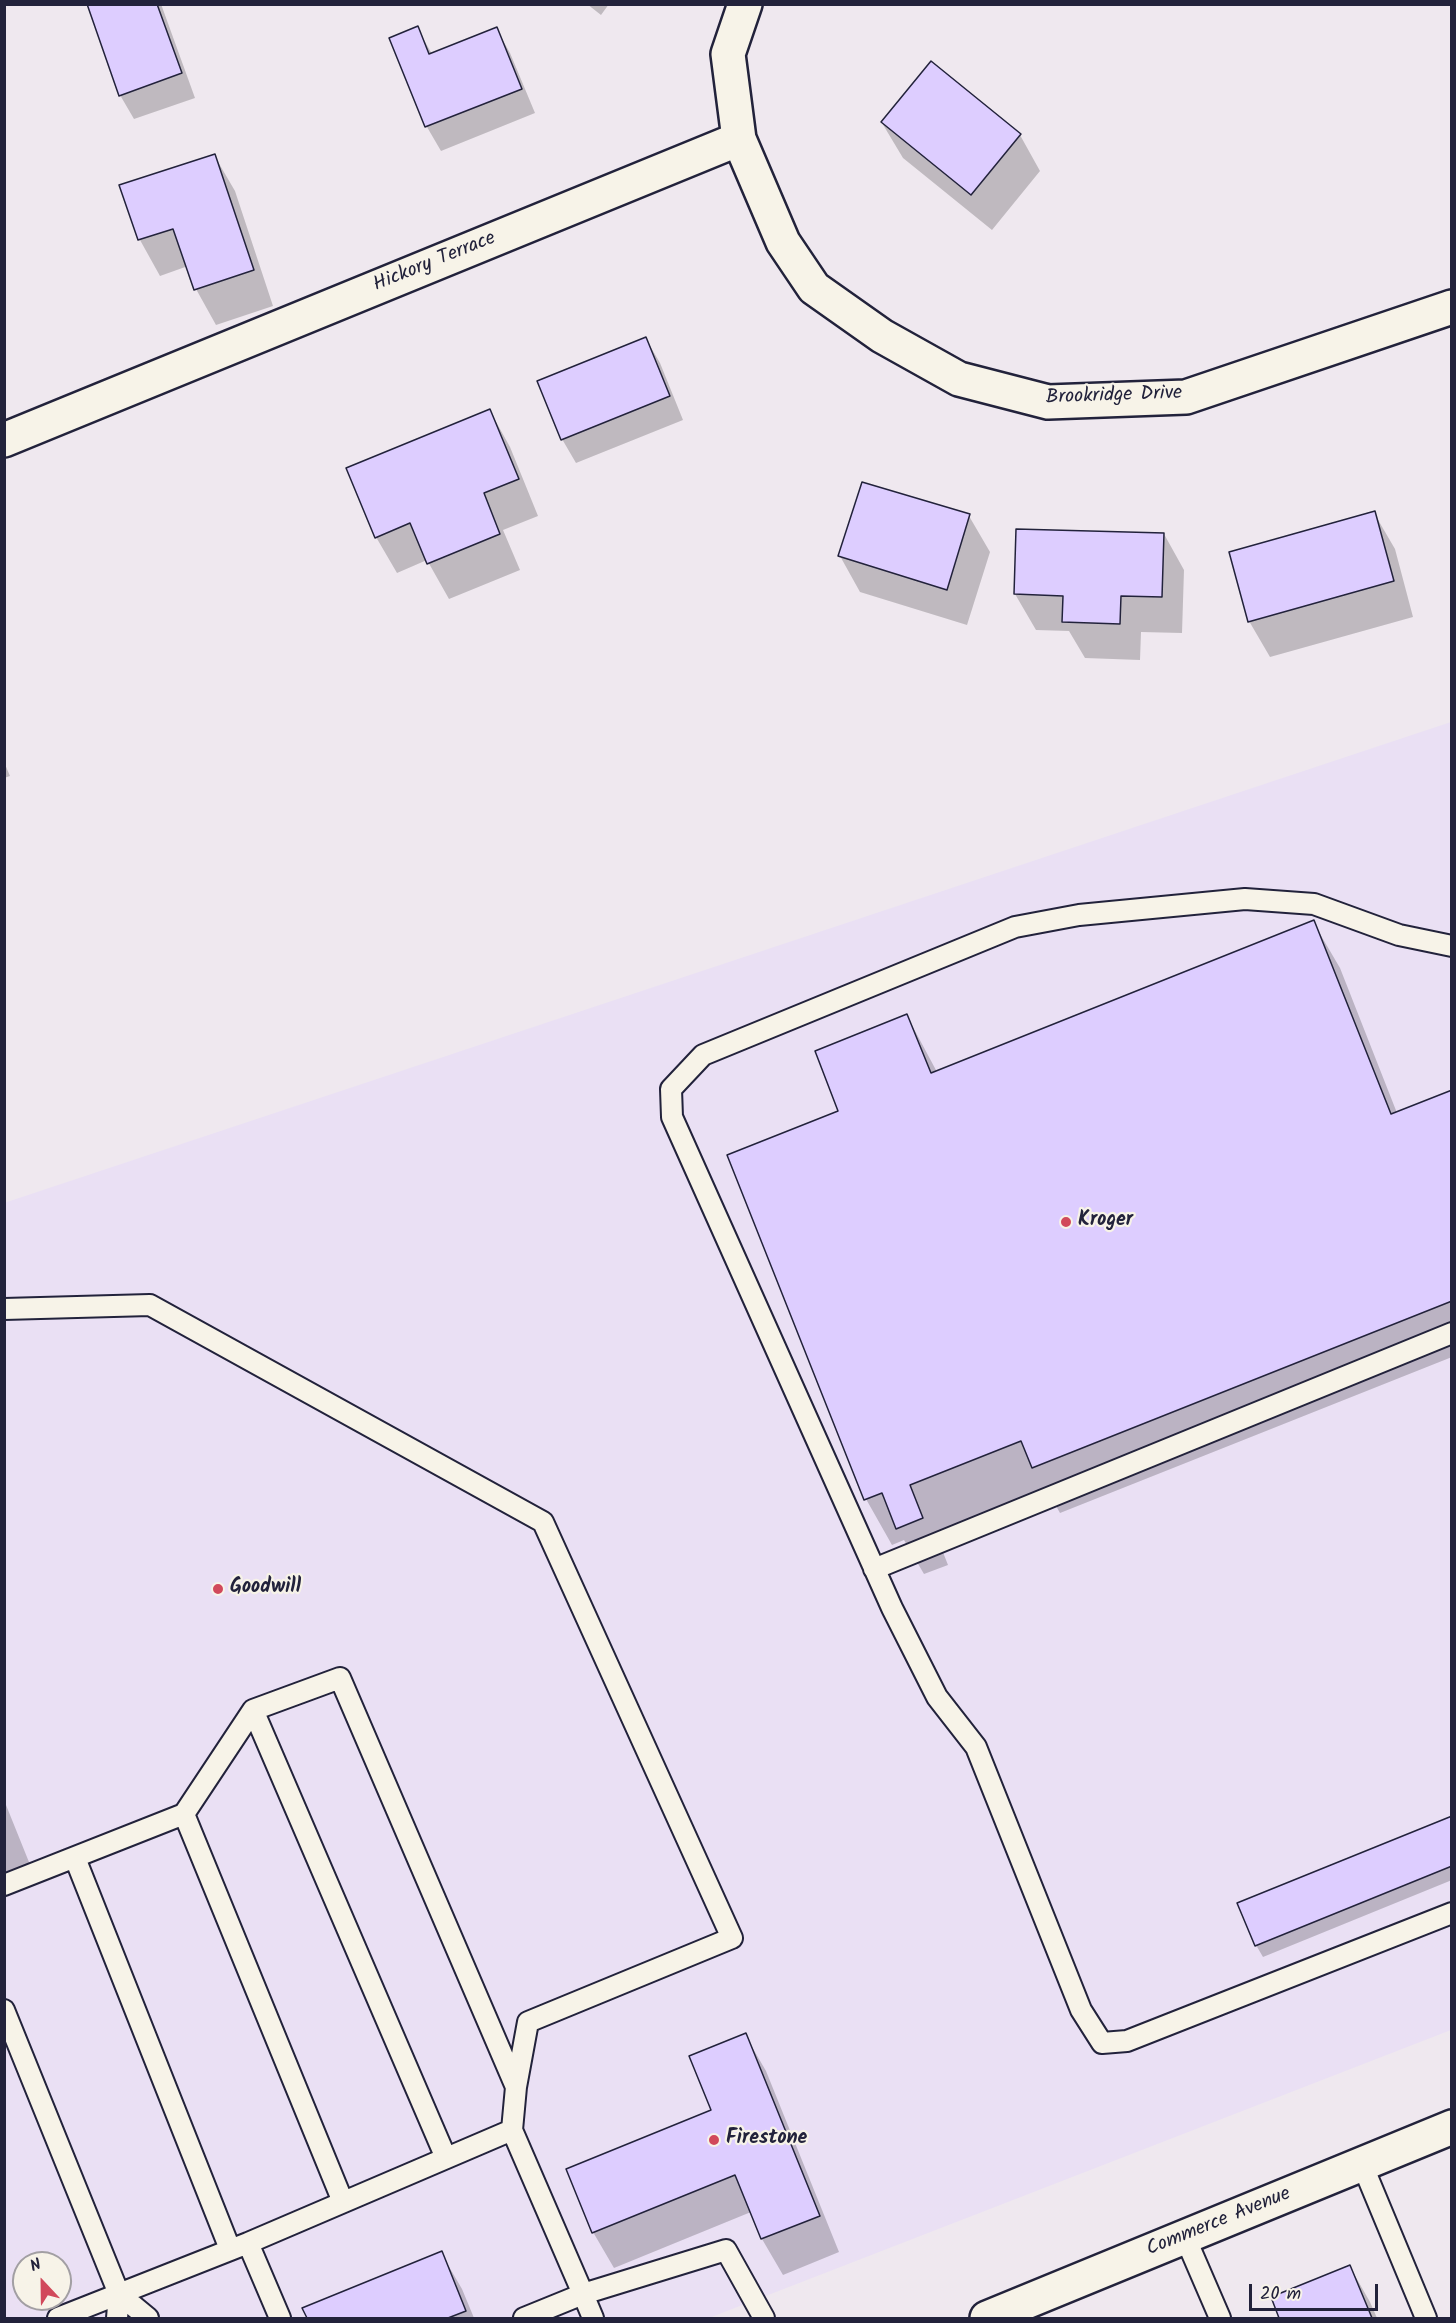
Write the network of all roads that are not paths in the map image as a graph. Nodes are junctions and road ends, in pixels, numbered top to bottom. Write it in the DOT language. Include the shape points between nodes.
graph roads {
  1 [pos="745,4"];
  2 [pos="739,139"];
  3 [pos="1452,307"];
  4 [pos="4,440"];
  5 [pos="1452,946"];
  6 [pos="4,1309"];
  7 [pos="1452,1333"];
  8 [pos="874,1569"];
  9 [pos="253,1710"];
  10 [pos="184,1814"];
  11 [pos="75,1858"];
  12 [pos="4,1885"];
  13 [pos="1452,1913"];
  14 [pos="4,2010"];
  15 [pos="516,2087"];
  16 [pos="1452,2127"];
  17 [pos="512,2130"];
  18 [pos="446,2158"];
  19 [pos="1362,2164"];
  20 [pos="343,2202"];
  21 [pos="1185,2237"];
  22 [pos="239,2246"];
  23 [pos="119,2294"];
  24 [pos="583,2294"];
  25 [pos="1038,2309"];
  26 [pos="58,2319"];
  27 [pos="117,2319"];
  28 [pos="148,2319"];
  29 [pos="280,2319"];
  30 [pos="524,2319"];
  31 [pos="593,2319"];
  32 [pos="764,2319"];
  33 [pos="987,2319"];
  34 [pos="1220,2319"];
  35 [pos="1426,2319"];
  1 -- 2 [label="street" via="728,54"];
  2 -- 3 [label="street, Brookridge Drive" via="783,242 814,288 882,336 959,379 1048,402 1186,396"];
  2 -- 4 [label="street, Hickory Terrace"];
  5 -- 8 [label="lane" via="1399,934 1314,904 1280,901 1245,899 1079,915 1015,927 703,1054 671,1089 672,1117"];
  6 -- 15 [label="lane" via="150,1305 543,1522 732,1938 528,2022"];
  7 -- 8 [label="lane"];
  8 -- 13 [label="lane" via="937,1697 976,1747 1080,2010 1102,2043 1127,2041"];
  9 -- 10 [label="lane"];
  9 -- 15 [label="lane" via="340,1678"];
  9 -- 18 [label="lane"];
  10 -- 11 [label="lane"];
  10 -- 20 [label="lane"];
  11 -- 12 [label="lane"];
  11 -- 22 [label="lane"];
  14 -- 23 [label="lane"];
  15 -- 17 [label="lane"];
  16 -- 19 [label="street, Commerce Avenue"];
  17 -- 18 [label="lane"];
  17 -- 24 [label="lane"];
  18 -- 20 [label="lane"];
  19 -- 21 [label="street, Commerce Avenue"];
  19 -- 35 [label="lane"];
  20 -- 22 [label="lane"];
  21 -- 25 [label="street, Commerce Avenue"];
  21 -- 34 [label="lane"];
  22 -- 23 [label="lane"];
  22 -- 29 [label="lane"];
  23 -- 26 [label="lane"];
  23 -- 27 [label="lane"];
  23 -- 28 [label="lane"];
  24 -- 30 [label="lane"];
  24 -- 31 [label="lane"];
  24 -- 32 [label="lane" via="726,2250"];
  25 -- 33 [label="street, Commerce Avenue"];
}
